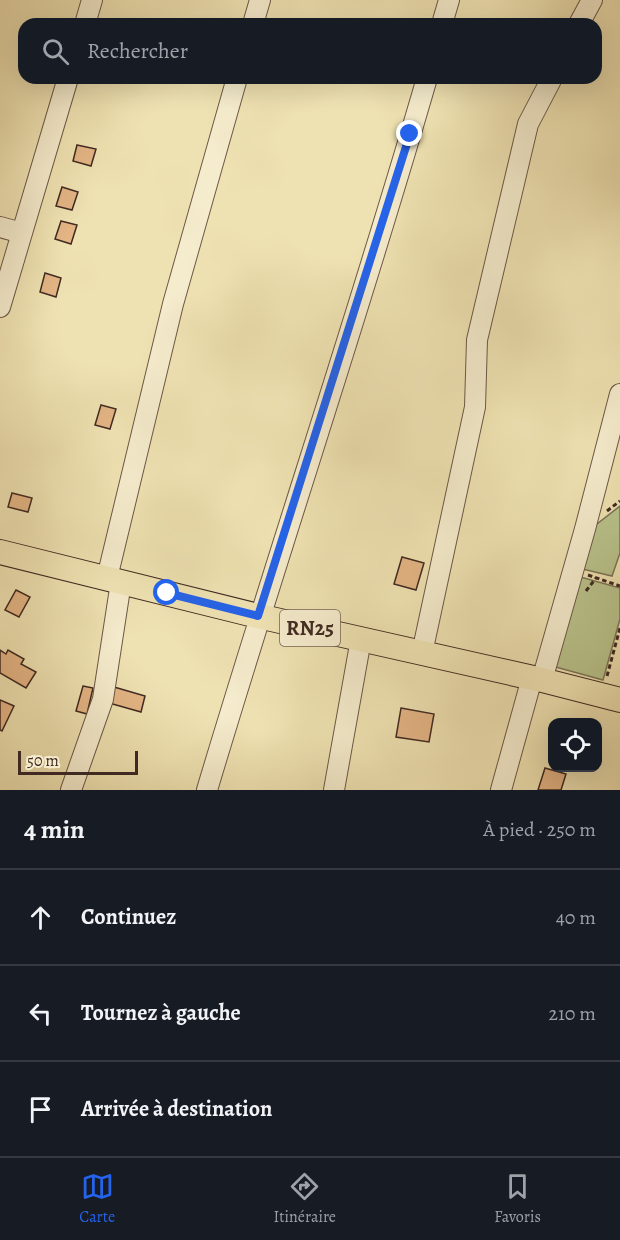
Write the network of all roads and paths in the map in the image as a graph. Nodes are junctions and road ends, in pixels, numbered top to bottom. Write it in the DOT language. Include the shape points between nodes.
graph roads {
  1 [pos="92,0"];
  2 [pos="260,0"];
  3 [pos="449,0"];
  4 [pos="592,0"];
  5 [pos="87,18"];
  6 [pos="255,18"];
  7 [pos="444,18"];
  8 [pos="582,18"];
  9 [pos="66,84"];
  10 [pos="235,84"];
  11 [pos="425,84"];
  12 [pos="549,84"];
  13 [pos="0,227"];
  14 [pos="22,233"];
  15 [pos="0,307"];
  16 [pos="620,394"];
  17 [pos="0,552"];
  18 [pos="573,571"];
  19 [pos="114,580"];
  20 [pos="620,586"];
  21 [pos="258,616"];
  22 [pos="620,628"];
  23 [pos="619,637"];
  24 [pos="361,639"];
  25 [pos="422,653"];
  26 [pos="537,679"];
  27 [pos="612,692"];
  28 [pos="71,790"];
  29 [pos="207,790"];
  30 [pos="334,790"];
  31 [pos="501,790"];
  1 -- 5 [label="street"];
  2 -- 6 [label="street"];
  3 -- 7 [label="street"];
  4 -- 8 [label="street"];
  9 -- 14 [label="street"];
  10 -- 19 [label="street" via="173,304"];
  11 -- 21 [label="street"];
  12 -- 25 [label="street" via="528,124 477,340 475,407"];
  13 -- 14 [label="street"];
  14 -- 15 [label="street"];
  16 -- 18 [label="street"];
  17 -- 19 [label="main road, RN25"];
  18 -- 20 [label="path"];
  18 -- 26 [label="street"];
  19 -- 21 [label="main road, RN25"];
  19 -- 28 [label="street" via="103,699"];
  21 -- 24 [label="main road, RN25"];
  21 -- 29 [label="street"];
  22 -- 23 [label="path"];
  23 -- 27 [label="path"];
  24 -- 25 [label="main road, RN25"];
  24 -- 30 [label="street"];
  25 -- 26 [label="main road, RN25"];
  26 -- 27 [label="main road, RN25"];
  26 -- 31 [label="street"];
}
